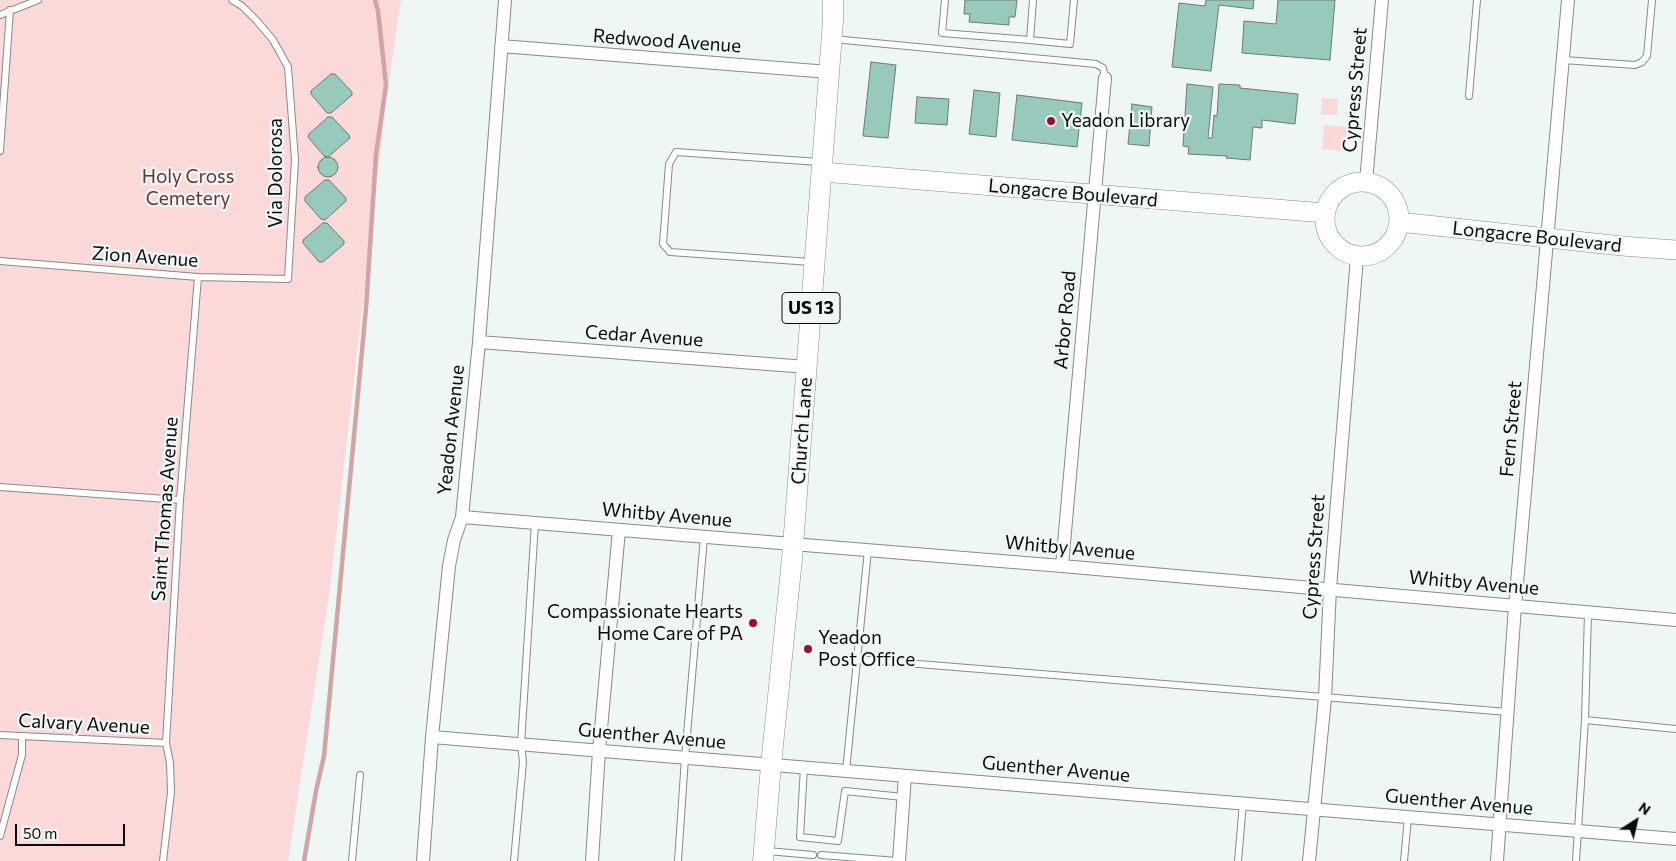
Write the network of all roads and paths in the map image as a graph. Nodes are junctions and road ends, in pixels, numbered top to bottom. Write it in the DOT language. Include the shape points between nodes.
graph roads {
  1 [pos="38,0"];
  2 [pos="232,0"];
  3 [pos="505,0"];
  4 [pos="833,0"];
  5 [pos="945,0"];
  6 [pos="1033,0"];
  7 [pos="1074,0"];
  8 [pos="1382,0"];
  9 [pos="1477,0"];
  10 [pos="1568,0"];
  11 [pos="1652,0"];
  12 [pos="10,10"];
  13 [pos="0,15"];
  14 [pos="832,39"];
  15 [pos="1030,40"];
  16 [pos="501,46"];
  17 [pos="1563,60"];
  18 [pos="829,72"];
  19 [pos="1105,78"];
  20 [pos="1469,96"];
  21 [pos="0,152"];
  22 [pos="822,167"];
  23 [pos="1366,182"];
  24 [pos="1096,194"];
  25 [pos="1325,213"];
  26 [pos="1399,222"];
  27 [pos="1546,237"];
  28 [pos="1676,250"];
  29 [pos="1358,256"];
  30 [pos="0,260"];
  31 [pos="815,262"];
  32 [pos="198,277"];
  33 [pos="288,278"];
  34 [pos="479,342"];
  35 [pos="807,367"];
  36 [pos="0,487"];
  37 [pos="180,500"];
  38 [pos="462,517"];
  39 [pos="535,523"];
  40 [pos="619,530"];
  41 [pos="704,536"];
  42 [pos="794,544"];
  43 [pos="868,550"];
  44 [pos="1062,566"];
  45 [pos="1330,588"];
  46 [pos="1515,606"];
  47 [pos="1588,612"];
  48 [pos="1676,620"];
  49 [pos="857,659"];
  50 [pos="1324,698"];
  51 [pos="1508,712"];
  52 [pos="1585,720"];
  53 [pos="1676,729"];
  54 [pos="0,735"];
  55 [pos="22,737"];
  56 [pos="432,737"];
  57 [pos="166,743"];
  58 [pos="521,744"];
  59 [pos="599,751"];
  60 [pos="685,758"];
  61 [pos="771,765"];
  62 [pos="804,768"];
  63 [pos="846,771"];
  64 [pos="360,775"];
  65 [pos="905,776"];
  66 [pos="904,797"];
  67 [pos="1242,804"];
  68 [pos="1313,809"];
  69 [pos="1408,817"];
  70 [pos="1500,824"];
  71 [pos="1578,831"];
  72 [pos="0,836"];
  73 [pos="1676,839"];
  74 [pos="813,855"];
  75 [pos="821,855"];
  76 [pos="763,856"];
  77 [pos="163,861"];
  78 [pos="352,861"];
  79 [pos="424,861"];
  80 [pos="514,861"];
  81 [pos="592,861"];
  82 [pos="678,861"];
  83 [pos="898,861"];
  84 [pos="1238,861"];
  85 [pos="1309,861"];
  86 [pos="1404,861"];
  87 [pos="1497,861"];
  88 [pos="1576,861"];
  1 -- 12 [label="lane"];
  2 -- 33 [label="lane, Via Dolorosa" via="242,6 273,40 288,67 295,160"];
  3 -- 16 [label="street, Yeadon Avenue"];
  4 -- 14 [label="main road, Church Lane / US 13"];
  5 -- 15 [label="lane" via="942,33"];
  6 -- 15 [label="lane"];
  7 -- 15 [label="lane" via="1070,44"];
  8 -- 23 [label="street, Cypress Street"];
  9 -- 20 [label="lane"];
  10 -- 17 [label="street, Fern Street"];
  11 -- 17 [label="lane" via="1647,56 1642,62 1627,65"];
  12 -- 13 [label="lane"];
  12 -- 21 [label="lane"];
  14 -- 18 [label="main road, Church Lane / US 13"];
  14 -- 19 [label="lane" via="1096,64 1104,68"];
  16 -- 18 [label="street, Redwood Avenue"];
  16 -- 34 [label="street, Yeadon Avenue"];
  17 -- 27 [label="street, Fern Street"];
  18 -- 22 [label="main road, Church Lane / US 13"];
  19 -- 24 [label="street, Arbor Road"];
  22 -- 24 [label="street, Longacre Boulevard"];
  22 -- 31 [label="main road, Church Lane / US 13"];
  22 -- 31 [label="lane" via="676,152 669,164 663,244 670,252"];
  23 -- 25 [label="street" via="1354,182 1341,188 1332,197"];
  23 -- 26 [label="street" via="1381,187 1392,198"];
  24 -- 25 [label="street, Longacre Boulevard"];
  24 -- 44 [label="street, Arbor Road"];
  25 -- 29 [label="street" via="1325,228 1332,242 1343,252"];
  26 -- 27 [label="street, Longacre Boulevard"];
  26 -- 29 [label="street" via="1395,238 1384,250"];
  27 -- 28 [label="street, Longacre Boulevard"];
  27 -- 46 [label="street, Fern Street"];
  29 -- 45 [label="street, Cypress Street"];
  30 -- 32 [label="lane, Zion Avenue"];
  31 -- 35 [label="main road, Church Lane / US 13"];
  32 -- 33 [label="lane, Zion Avenue"];
  32 -- 37 [label="lane, Saint Thomas Avenue"];
  34 -- 35 [label="street, Cedar Avenue"];
  34 -- 38 [label="street, Yeadon Avenue"];
  35 -- 42 [label="main road, Church Lane / US 13"];
  36 -- 37 [label="lane"];
  37 -- 57 [label="lane, Saint Thomas Avenue"];
  38 -- 39 [label="street, Whitby Avenue"];
  38 -- 56 [label="street, Yeadon Avenue" via="449,566"];
  39 -- 40 [label="street, Whitby Avenue"];
  39 -- 58 [label="lane"];
  40 -- 41 [label="street, Whitby Avenue"];
  40 -- 59 [label="street"];
  41 -- 42 [label="street, Whitby Avenue"];
  41 -- 60 [label="lane"];
  42 -- 43 [label="street, Whitby Avenue"];
  42 -- 61 [label="main road, Church Lane / US 13"];
  43 -- 44 [label="street, Whitby Avenue"];
  43 -- 49 [label="lane"];
  44 -- 45 [label="street, Whitby Avenue"];
  45 -- 46 [label="street, Whitby Avenue"];
  45 -- 50 [label="street, Cypress Street"];
  46 -- 47 [label="street, Whitby Avenue"];
  46 -- 51 [label="street, Fern Street"];
  47 -- 48 [label="street, Whitby Avenue"];
  47 -- 52 [label="lane"];
  49 -- 50 [label="lane"];
  49 -- 63 [label="lane"];
  50 -- 51 [label="lane"];
  50 -- 68 [label="street, Cypress Street"];
  51 -- 70 [label="street, Fern Street"];
  52 -- 53 [label="lane"];
  52 -- 71 [label="lane"];
  54 -- 55 [label="lane, Calvary Avenue"];
  55 -- 57 [label="lane, Calvary Avenue"];
  55 -- 72 [label="lane" via="22,755"];
  56 -- 58 [label="street, Guenther Avenue"];
  56 -- 79 [label="street, Yeadon Avenue"];
  57 -- 77 [label="lane, Saint Thomas Avenue" via="171,792"];
  58 -- 59 [label="street, Guenther Avenue"];
  58 -- 80 [label="lane" via="523,762"];
  59 -- 60 [label="street, Guenther Avenue"];
  59 -- 81 [label="street"];
  60 -- 61 [label="street, Guenther Avenue"];
  60 -- 82 [label="lane"];
  61 -- 62 [label="street, Guenther Avenue"];
  61 -- 76 [label="main road, Church Lane / US 13"];
  62 -- 63 [label="street, Guenther Avenue"];
  62 -- 66 [label="lane" via="800,837 838,841 845,791"];
  63 -- 65 [label="street, Guenther Avenue"];
  64 -- 78 [label="lane"];
  65 -- 66 [label="street"];
  65 -- 67 [label="street, Guenther Avenue"];
  66 -- 83 [label="street"];
  67 -- 68 [label="street, Guenther Avenue"];
  67 -- 84 [label="lane"];
  68 -- 69 [label="street, Guenther Avenue"];
  68 -- 85 [label="street, Cypress Street"];
  69 -- 70 [label="street, Guenther Avenue"];
  69 -- 86 [label="lane"];
  70 -- 71 [label="street, Guenther Avenue"];
  70 -- 87 [label="street, Fern Street"];
  71 -- 73 [label="street, Guenther Avenue"];
  71 -- 88 [label="lane"];
  74 -- 76 [label="lane"];
  75 -- 83 [label="lane"];
}
